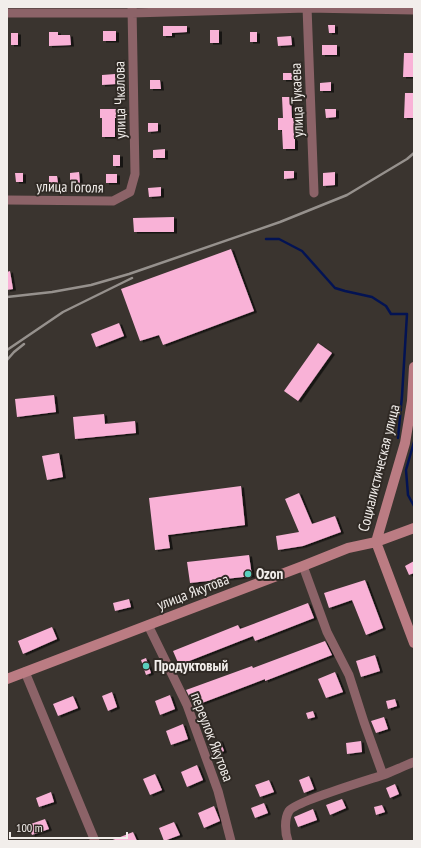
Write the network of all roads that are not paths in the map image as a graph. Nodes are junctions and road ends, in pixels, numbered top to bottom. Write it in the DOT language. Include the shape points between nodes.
graph roads {
  1 [pos="308,8"];
  2 [pos="132,10"];
  3 [pos="414,10"];
  4 [pos="7,13"];
  5 [pos="130,192"];
  6 [pos="314,193"];
  7 [pos="7,200"];
  8 [pos="414,367"];
  9 [pos="413,401"];
  10 [pos="414,528"];
  11 [pos="376,542"];
  12 [pos="303,566"];
  13 [pos="148,625"];
  14 [pos="414,643"];
  15 [pos="25,672"];
  16 [pos="7,679"];
  17 [pos="414,762"];
  18 [pos="383,775"];
  19 [pos="95,841"];
  20 [pos="231,841"];
  21 [pos="288,841"];
  1 -- 2 [label="street"];
  1 -- 3 [label="street"];
  1 -- 6 [label="street, улица Тукаева"];
  2 -- 4 [label="street"];
  2 -- 5 [label="street, улица Чкалова" via="135,174"];
  5 -- 7 [label="street, улица Гоголя" via="113,201"];
  8 -- 9 [label="street, Социалистическая улица"];
  9 -- 11 [label="street, Социалистическая улица"];
  10 -- 11 [label="street, улица Якутова"];
  11 -- 12 [label="street, улица Якутова" via="348,548"];
  11 -- 14 [label="street, Социалистическая улица"];
  12 -- 13 [label="street, улица Якутова"];
  12 -- 18 [label="street" via="327,632 349,674"];
  13 -- 15 [label="street, улица Якутова"];
  13 -- 20 [label="street, переулок Якутова" via="187,705 218,791"];
  15 -- 16 [label="street, улица Якутова"];
  15 -- 19 [label="street"];
  17 -- 18 [label="street"];
  18 -- 21 [label="street" via="294,806 289,811 286,821"];
}
